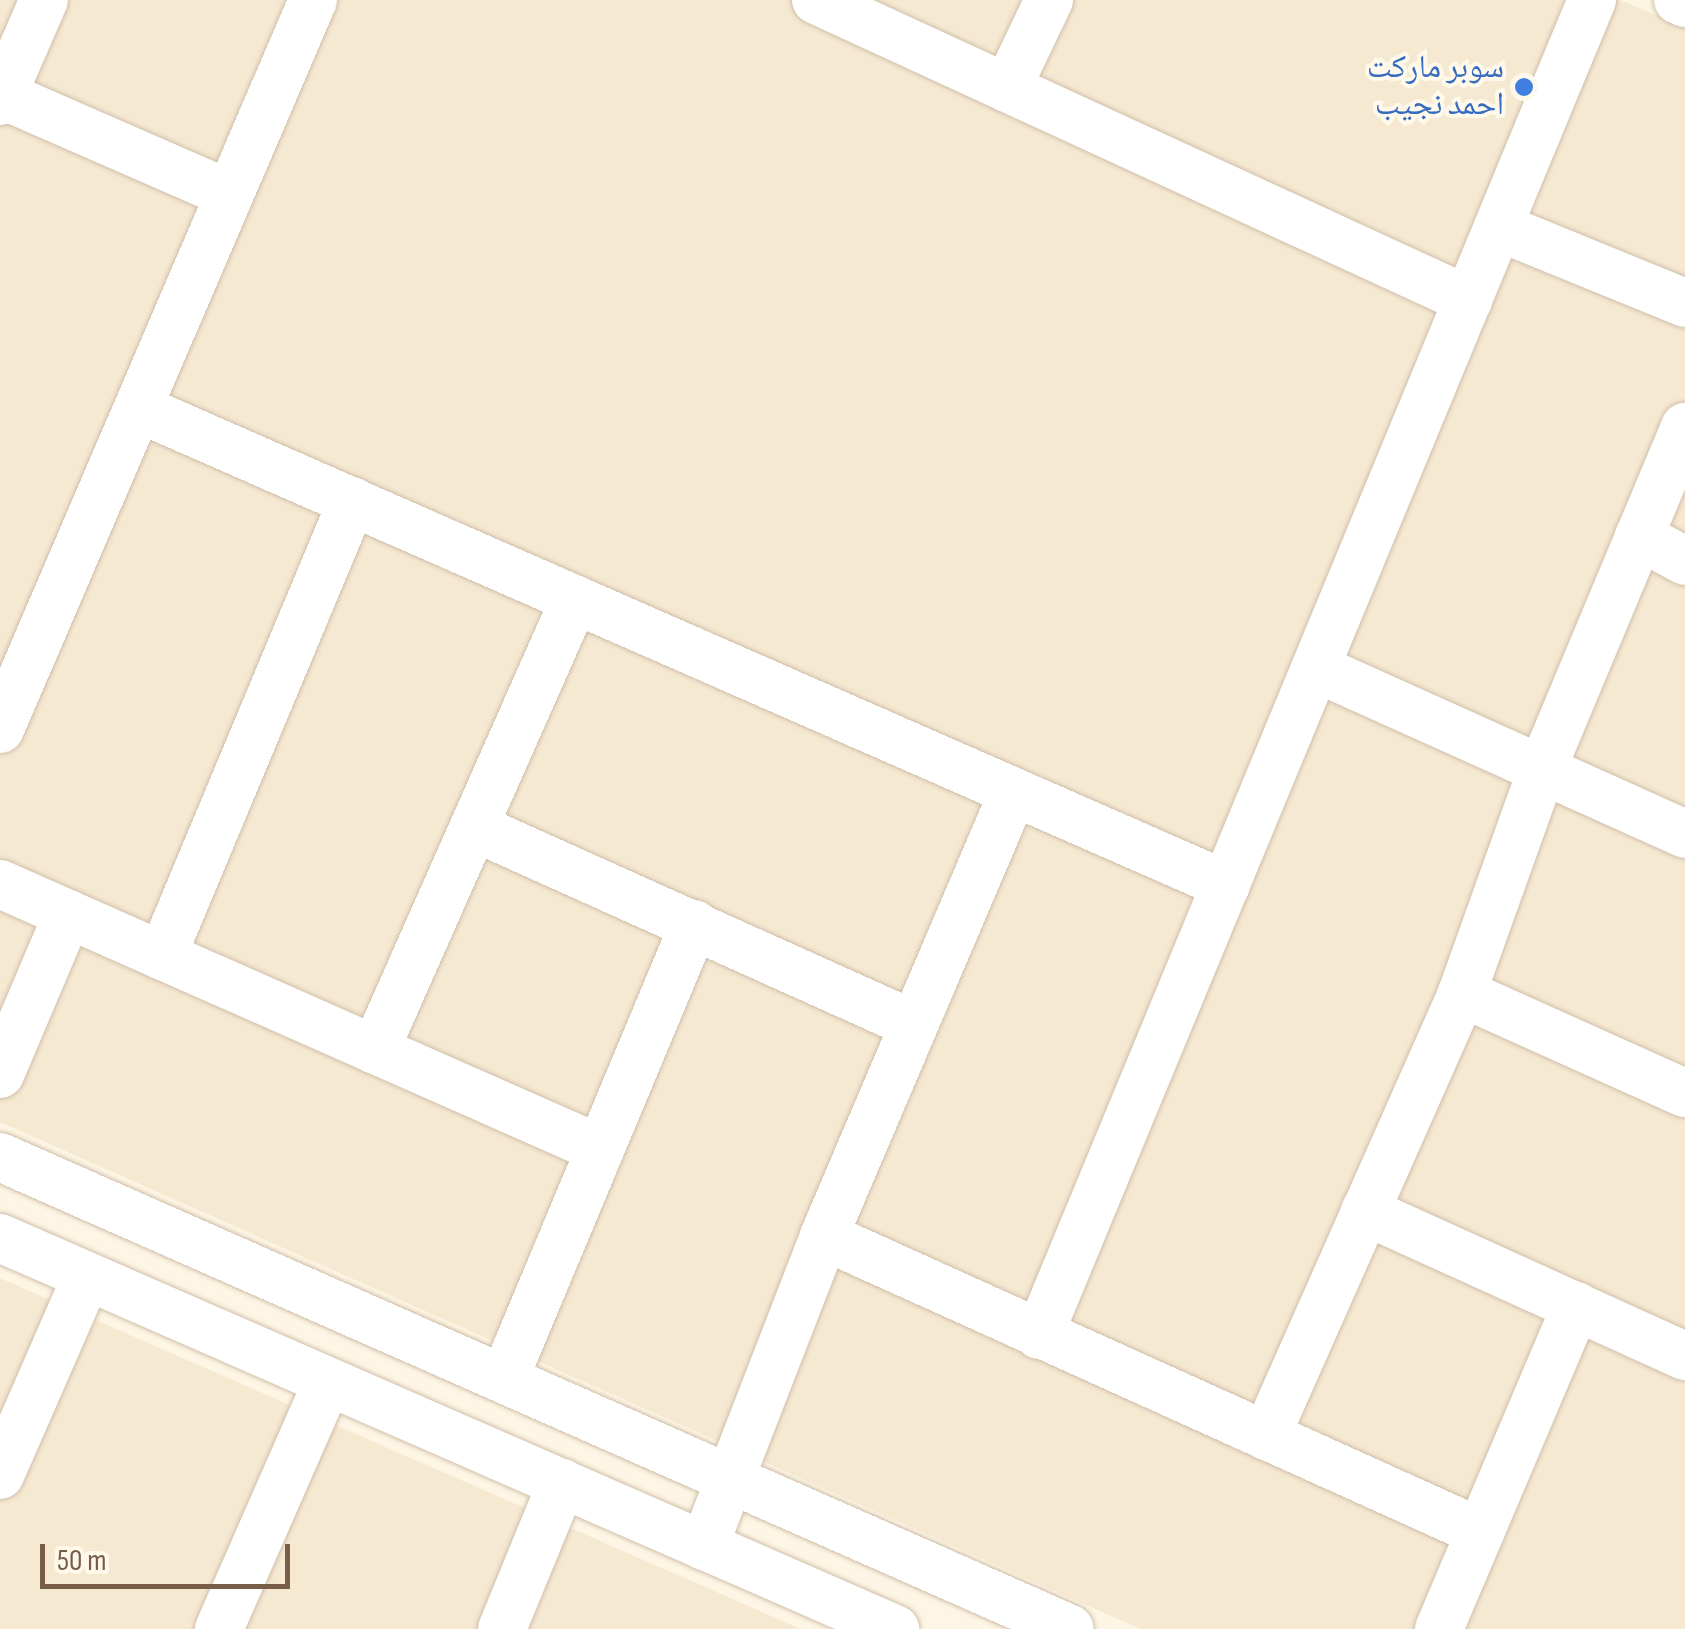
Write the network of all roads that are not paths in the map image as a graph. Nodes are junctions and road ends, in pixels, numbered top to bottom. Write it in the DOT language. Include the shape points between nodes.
graph roads {
  1 [pos="44,0"];
  2 [pos="312,0"];
  3 [pos="816,0"];
  4 [pos="1049,0"];
  5 [pos="1592,0"];
  6 [pos="1678,0"];
  7 [pos="1685,3"];
  8 [pos="892,16"];
  9 [pos="1007,88"];
  10 [pos="1,97"];
  11 [pos="230,194"];
  12 [pos="1499,227"];
  13 [pos="1468,300"];
  14 [pos="1685,303"];
  15 [pos="138,408"];
  16 [pos="1685,428"];
  17 [pos="352,501"];
  18 [pos="1639,536"];
  19 [pos="1685,561"];
  20 [pos="576,600"];
  21 [pos="1316,668"];
  22 [pos="0,729"];
  23 [pos="1542,770"];
  24 [pos="1013,792"];
  25 [pos="474,827"];
  26 [pos="1685,834"];
  27 [pos="0,884"];
  28 [pos="1226,885"];
  29 [pos="68,914"];
  30 [pos="694,924"];
  31 [pos="162,956"];
  32 [pos="1462,993"];
  33 [pos="914,1026"];
  34 [pos="375,1050"];
  35 [pos="0,1074"];
  36 [pos="1685,1093"];
  37 [pos="600,1149"];
  38 [pos="0,1157"];
  39 [pos="1365,1211"];
  40 [pos="824,1236"];
  41 [pos="0,1238"];
  42 [pos="86,1278"];
  43 [pos="1576,1306"];
  44 [pos="1039,1336"];
  45 [pos="1685,1356"];
  46 [pos="504,1379"];
  47 [pos="326,1382"];
  48 [pos="1266,1436"];
  49 [pos="0,1475"];
  50 [pos="726,1477"];
  51 [pos="562,1483"];
  52 [pos="1480,1532"];
  53 [pos="704,1546"];
  54 [pos="219,1629"];
  55 [pos="502,1629"];
  56 [pos="895,1629"];
  57 [pos="1070,1629"];
  58 [pos="1438,1629"];
  1 -- 10 [label="street"];
  2 -- 11 [label="street"];
  3 -- 8 [label="street"];
  4 -- 9 [label="street"];
  5 -- 12 [label="street"];
  6 -- 7 [label="street"];
  8 -- 9 [label="street"];
  9 -- 13 [label="street"];
  10 -- 11 [label="street"];
  11 -- 15 [label="street"];
  12 -- 13 [label="street"];
  12 -- 14 [label="street"];
  13 -- 21 [label="street"];
  15 -- 17 [label="street"];
  15 -- 22 [label="street"];
  16 -- 18 [label="street"];
  17 -- 20 [label="street"];
  17 -- 31 [label="street"];
  18 -- 19 [label="street"];
  18 -- 23 [label="street"];
  20 -- 24 [label="street"];
  20 -- 25 [label="street"];
  21 -- 23 [label="street"];
  21 -- 28 [label="street"];
  23 -- 26 [label="street"];
  23 -- 32 [label="street"];
  24 -- 28 [label="street"];
  24 -- 33 [label="street"];
  25 -- 30 [label="street"];
  25 -- 34 [label="street"];
  27 -- 29 [label="street"];
  28 -- 44 [label="street"];
  29 -- 31 [label="street"];
  29 -- 35 [label="street"];
  30 -- 33 [label="street"];
  30 -- 37 [label="street"];
  31 -- 34 [label="street"];
  32 -- 36 [label="street"];
  32 -- 39 [label="street"];
  33 -- 40 [label="street"];
  34 -- 37 [label="street"];
  37 -- 46 [label="street"];
  38 -- 46 [label="street"];
  39 -- 43 [label="street"];
  39 -- 48 [label="street"];
  40 -- 44 [label="street"];
  40 -- 50 [label="street"];
  41 -- 42 [label="street"];
  42 -- 47 [label="street"];
  42 -- 49 [label="street"];
  43 -- 45 [label="street"];
  43 -- 52 [label="street"];
  44 -- 48 [label="street"];
  46 -- 50 [label="street"];
  47 -- 51 [label="street"];
  47 -- 54 [label="street"];
  48 -- 52 [label="street"];
  50 -- 53 [label="street"];
  50 -- 57 [label="street"];
  51 -- 53 [label="street"];
  51 -- 55 [label="street"];
  52 -- 58 [label="street"];
  53 -- 56 [label="street"];
}
